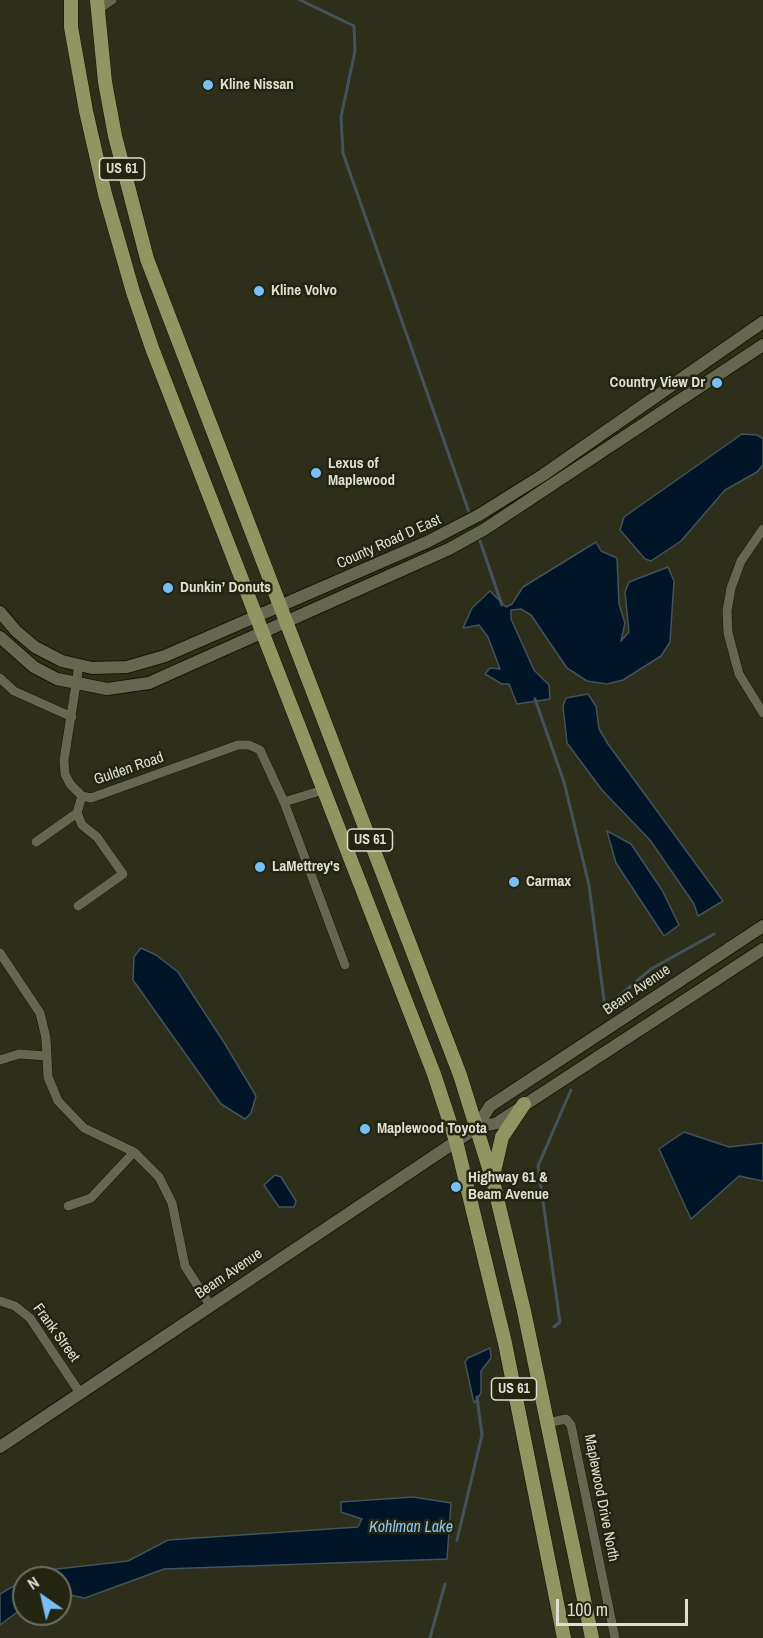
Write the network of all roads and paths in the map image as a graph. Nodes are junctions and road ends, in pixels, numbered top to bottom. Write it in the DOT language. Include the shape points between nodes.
graph roads {
  1 [pos="70,0"];
  2 [pos="112,0"];
  3 [pos="97,5"];
  4 [pos="763,322"];
  5 [pos="763,345"];
  6 [pos="763,529"];
  7 [pos="281,605"];
  8 [pos="0,612"];
  9 [pos="256,616"];
  10 [pos="287,622"];
  11 [pos="262,633"];
  12 [pos="0,637"];
  13 [pos="79,665"];
  14 [pos="0,678"];
  15 [pos="76,683"];
  16 [pos="763,713"];
  17 [pos="72,717"];
  18 [pos="323,790"];
  19 [pos="82,796"];
  20 [pos="284,802"];
  21 [pos="77,813"];
  22 [pos="36,842"];
  23 [pos="78,906"];
  24 [pos="763,926"];
  25 [pos="763,949"];
  26 [pos="0,953"];
  27 [pos="345,965"];
  28 [pos="46,1056"];
  29 [pos="0,1060"];
  30 [pos="524,1104"];
  31 [pos="476,1128"];
  32 [pos="456,1141"];
  33 [pos="134,1152"];
  34 [pos="493,1181"];
  35 [pos="68,1206"];
  36 [pos="0,1301"];
  37 [pos="210,1305"];
  38 [pos="80,1393"];
  39 [pos="547,1423"];
  40 [pos="0,1447"];
  41 [pos="564,1638"];
  42 [pos="592,1638"];
  43 [pos="615,1638"];
  1 -- 9 [label="main road, US 61" via="86,111 133,292"];
  2 -- 3 [label="street"];
  3 -- 7 [label="main road, US 61" via="115,136 136,224 159,293"];
  4 -- 7 [label="street, County Road D East" via="479,515 427,542"];
  5 -- 10 [label="street, County Road D East" via="485,529"];
  6 -- 16 [label="street" via="741,561 727,611 728,633 739,674"];
  7 -- 9 [label="street, County Road D East"];
  7 -- 10 [label="main road, US 61"];
  8 -- 13 [label="street, County Road D East" via="35,647"];
  9 -- 11 [label="main road, US 61"];
  9 -- 13 [label="street, County Road D East" via="165,656 127,667"];
  10 -- 11 [label="street, County Road D East"];
  10 -- 31 [label="main road, US 61" via="460,1075"];
  11 -- 15 [label="street, County Road D East" via="137,687 107,689"];
  11 -- 18 [label="main road, US 61"];
  12 -- 15 [label="street, County Road D East" via="36,669"];
  13 -- 15 [label="street, Gulden Road"];
  14 -- 17 [label="street" via="14,691"];
  15 -- 17 [label="street, Gulden Road"];
  17 -- 19 [label="street, Gulden Road" via="65,774"];
  18 -- 20 [label="street"];
  18 -- 32 [label="main road, US 61" via="434,1074"];
  19 -- 20 [label="street, Gulden Road" via="106,794 238,745 249,745 260,750 267,760"];
  19 -- 21 [label="street"];
  20 -- 27 [label="street, Gulden Road"];
  21 -- 22 [label="street"];
  21 -- 23 [label="street" via="82,825 97,837 123,874"];
  24 -- 31 [label="street, Beam Avenue" via="490,1106"];
  25 -- 30 [label="street, Beam Avenue"];
  26 -- 28 [label="street" via="40,1013"];
  28 -- 29 [label="street" via="19,1054"];
  28 -- 33 [label="street" via="52,1089 65,1111 84,1128"];
  30 -- 31 [label="street, Beam Avenue" via="497,1123"];
  30 -- 34 [label="main road" via="502,1137"];
  31 -- 32 [label="street, Beam Avenue"];
  31 -- 34 [label="main road, US 61"];
  32 -- 37 [label="street, Beam Avenue"];
  32 -- 41 [label="main road, US 61" via="505,1343"];
  33 -- 35 [label="street" via="91,1198"];
  33 -- 37 [label="street" via="149,1164 167,1191 185,1266"];
  34 -- 39 [label="main road, US 61"];
  36 -- 38 [label="street, Frank Street" via="15,1306 30,1318"];
  37 -- 38 [label="street, Beam Avenue"];
  38 -- 40 [label="street, Beam Avenue"];
  39 -- 42 [label="main road, US 61"];
  39 -- 43 [label="street, Maplewood Drive North" via="566,1419 571,1425"];
}
